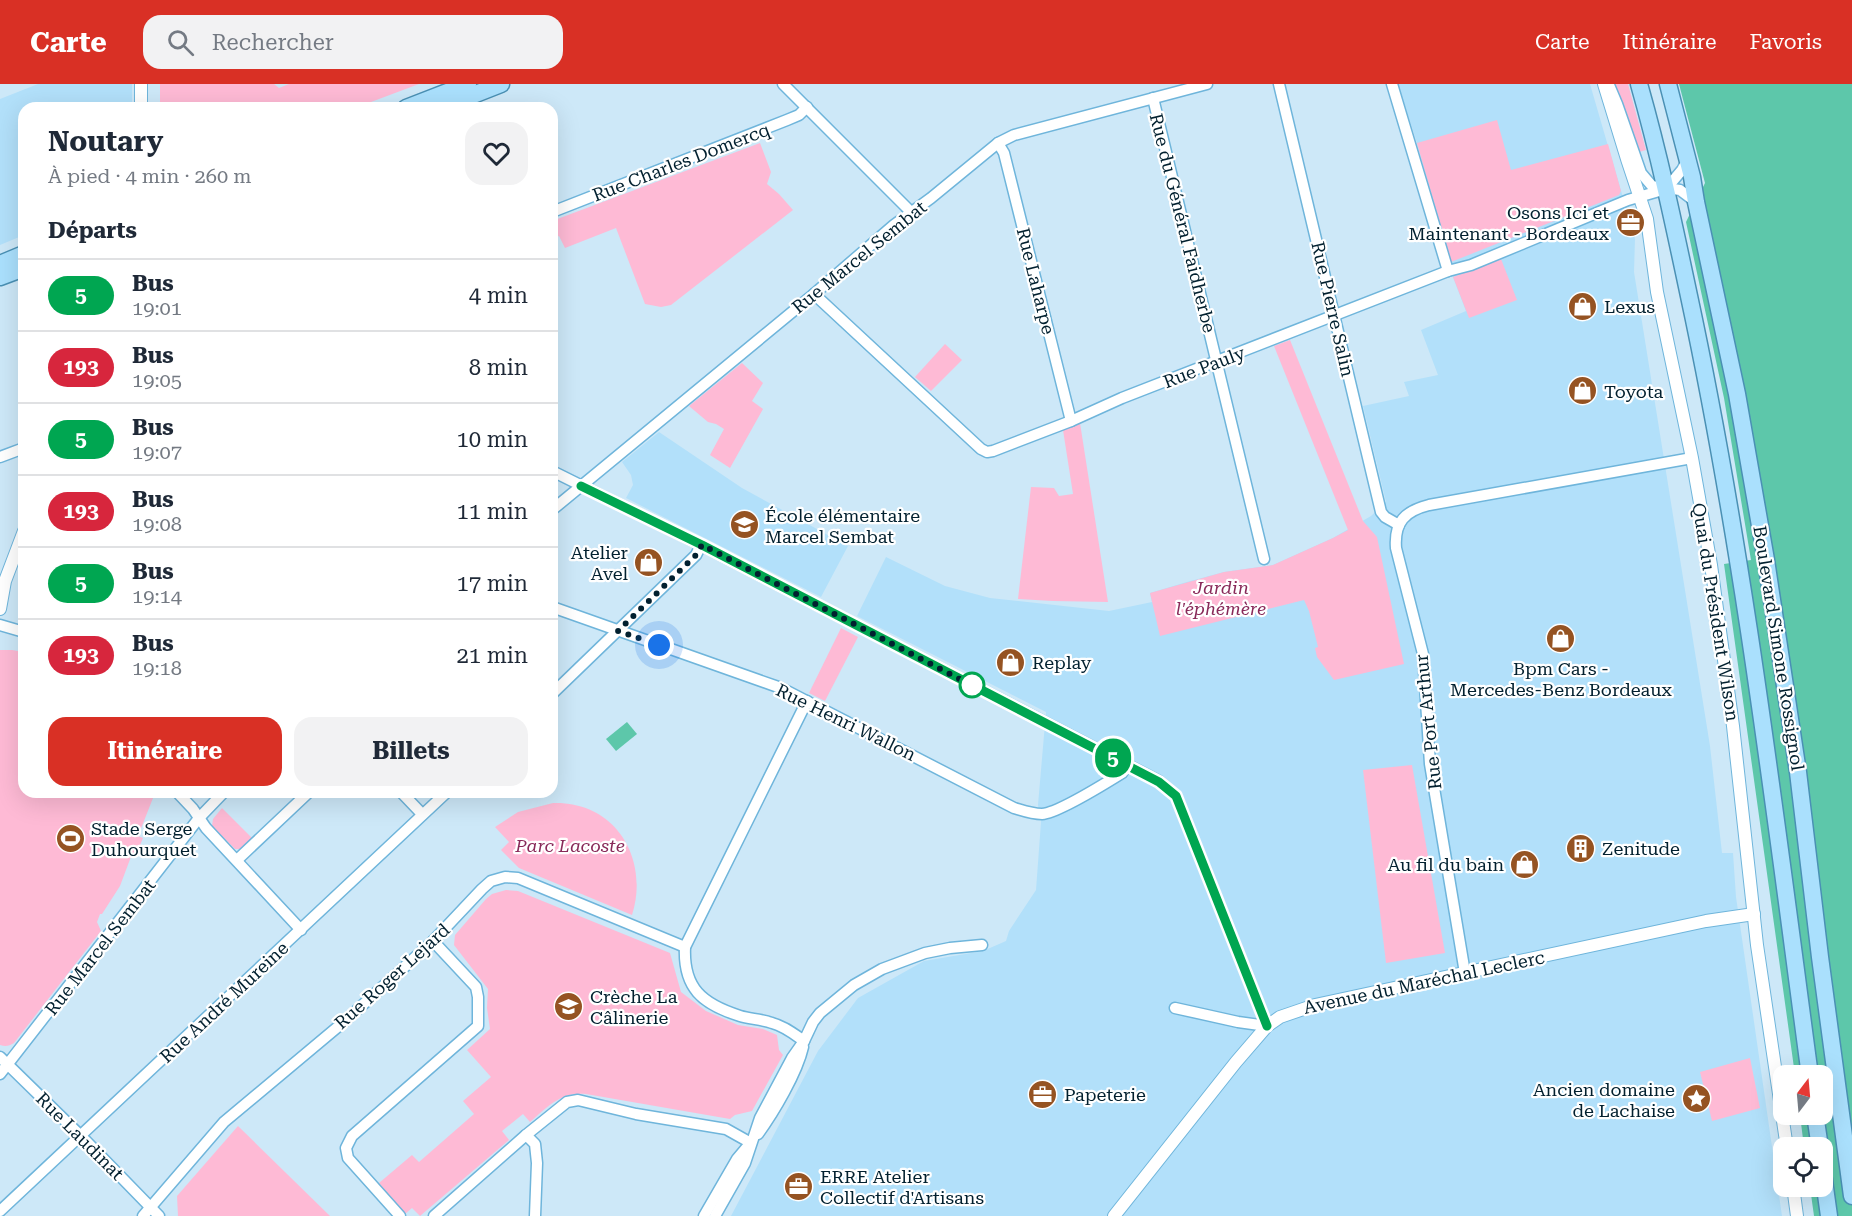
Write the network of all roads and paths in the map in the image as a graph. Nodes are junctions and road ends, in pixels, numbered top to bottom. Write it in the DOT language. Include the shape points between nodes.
graph roads {
  1 [pos="141,84"];
  2 [pos="468,84"];
  3 [pos="501,84"];
  4 [pos="783,84"];
  5 [pos="1207,84"];
  6 [pos="1279,84"];
  7 [pos="1392,84"];
  8 [pos="1606,84"];
  9 [pos="1639,84"];
  10 [pos="1662,84"];
  11 [pos="1668,84"];
  12 [pos="1153,98"];
  13 [pos="141,102"];
  14 [pos="422,102"];
  15 [pos="455,102"];
  16 [pos="1674,105"];
  17 [pos="807,107"];
  18 [pos="998,142"];
  19 [pos="1688,159"];
  20 [pos="1666,189"];
  21 [pos="1639,197"];
  22 [pos="1696,202"];
  23 [pos="558,210"];
  24 [pos="911,212"];
  25 [pos="18,256"];
  26 [pos="0,264"];
  27 [pos="18,270"];
  28 [pos="1448,271"];
  29 [pos="0,277"];
  30 [pos="814,294"];
  31 [pos="1335,317"];
  32 [pos="1217,361"];
  33 [pos="1071,421"];
  34 [pos="18,450"];
  35 [pos="0,457"];
  36 [pos="1692,458"];
  37 [pos="558,474"];
  38 [pos="581,486"];
  39 [pos="558,505"];
  40 [pos="1398,525"];
  41 [pos="702,545"];
  42 [pos="18,547"];
  43 [pos="1264,559"];
  44 [pos="0,609"];
  45 [pos="558,609"];
  46 [pos="0,625"];
  47 [pos="18,630"];
  48 [pos="618,631"];
  49 [pos="558,688"];
  50 [pos="807,701"];
  51 [pos="1126,765"];
  52 [pos="182,798"];
  53 [pos="218,798"];
  54 [pos="303,798"];
  55 [pos="407,798"];
  56 [pos="440,798"];
  57 [pos="422,814"];
  58 [pos="199,818"];
  59 [pos="237,860"];
  60 [pos="1754,914"];
  61 [pos="301,930"];
  62 [pos="433,941"];
  63 [pos="982,945"];
  64 [pos="685,947"];
  65 [pos="1465,973"];
  66 [pos="1175,1008"];
  67 [pos="1267,1026"];
  68 [pos="804,1041"];
  69 [pos="4,1060"];
  70 [pos="1808,1065"];
  71 [pos="0,1074"];
  72 [pos="526,1135"];
  73 [pos="81,1136"];
  74 [pos="1785,1137"];
  75 [pos="751,1143"];
  76 [pos="1852,1196"];
  77 [pos="1794,1197"];
  78 [pos="1826,1197"];
  79 [pos="0,1210"];
  80 [pos="147,1212"];
  81 [pos="159,1216"];
  82 [pos="400,1216"];
  83 [pos="434,1216"];
  84 [pos="535,1216"];
  85 [pos="705,1216"];
  86 [pos="715,1216"];
  87 [pos="1114,1216"];
  88 [pos="1797,1216"];
  89 [pos="1829,1216"];
  1 -- 13 [label="street"];
  2 -- 14 [label="main road"];
  3 -- 15 [label="main road"];
  4 -- 17 [label="street"];
  5 -- 12 [label="street, Rue Marcel Sembat"];
  6 -- 31 [label="street, Rue Pierre Salin"];
  7 -- 28 [label="street"];
  8 -- 20 [label="street" via="1641,173 1652,186"];
  8 -- 21 [label="street, Quai du Président Wilson"];
  9 -- 20 [label="main road, Boulevard Simone Rossignol"];
  10 -- 16 [label="main road"];
  11 -- 16 [label="main road"];
  12 -- 18 [label="street, Rue Marcel Sembat"];
  12 -- 32 [label="street, Rue du Général Faidherbe"];
  16 -- 19 [label="main road, Boulevard Simone Rossignol"];
  17 -- 23 [label="street, Rue Charles Domercq" via="787,120"];
  17 -- 24 [label="street"];
  18 -- 24 [label="street, Rue Marcel Sembat"];
  18 -- 33 [label="street, Rue Laharpe" via="1004,153"];
  19 -- 20 [label="street"];
  19 -- 22 [label="main road, Boulevard Simone Rossignol"];
  20 -- 21 [label="street, Rue Pauly"];
  20 -- 22 [label="street" via="1680,190"];
  20 -- 70 [label="main road, Boulevard Simone Rossignol" via="1709,391 1739,562"];
  21 -- 28 [label="street, Rue Pauly"];
  21 -- 36 [label="street, Quai du Président Wilson" via="1647,219 1657,291"];
  22 -- 76 [label="main road, Boulevard Simone Rossignol" via="1737,394 1767,572 1798,772"];
  24 -- 30 [label="street, Rue Marcel Sembat"];
  25 -- 26 [label="main road"];
  27 -- 29 [label="main road"];
  28 -- 31 [label="street, Rue Pauly"];
  30 -- 33 [label="street, Rue Pauly" via="987,452"];
  30 -- 38 [label="street, Rue Marcel Sembat"];
  31 -- 32 [label="street, Rue Pauly"];
  31 -- 40 [label="street, Rue Pierre Salin" via="1382,512"];
  32 -- 33 [label="street, Rue Pauly"];
  32 -- 43 [label="street, Rue du Général Faidherbe"];
  34 -- 35 [label="street"];
  36 -- 40 [label="street" via="1416,508"];
  36 -- 60 [label="street, Quai du Président Wilson" via="1733,726"];
  37 -- 38 [label="street"];
  38 -- 39 [label="street, Rue Marcel Sembat"];
  38 -- 41 [label="street"];
  40 -- 65 [label="street, Rue Port Arthur" via="1396,548 1423,654 1430,764"];
  41 -- 48 [label="street"];
  41 -- 51 [label="street"];
  42 -- 44 [label="street"];
  45 -- 48 [label="street, Rue Henri Wallon"];
  46 -- 47 [label="street"];
  48 -- 49 [label="street"];
  48 -- 50 [label="street, Rue Henri Wallon" via="781,688"];
  50 -- 51 [label="street, Rue Henri Wallon" via="1030,813 1057,810 1122,773"];
  50 -- 64 [label="street"];
  51 -- 67 [label="street" via="1176,796"];
  52 -- 58 [label="street"];
  53 -- 58 [label="street, Rue Marcel Sembat"];
  54 -- 59 [label="street"];
  55 -- 57 [label="street"];
  56 -- 57 [label="street, Rue André Mureine"];
  57 -- 61 [label="street, Rue André Mureine"];
  58 -- 59 [label="street"];
  58 -- 69 [label="street, Rue Marcel Sembat"];
  59 -- 61 [label="street"];
  60 -- 65 [label="street, Avenue du Maréchal Leclerc"];
  60 -- 74 [label="street, Quai du Président Wilson"];
  61 -- 73 [label="street, Rue André Mureine"];
  62 -- 64 [label="street, Rue Roger Lejard" via="482,889 505,877 544,887"];
  62 -- 80 [label="street, Rue Roger Lejard" via="224,1122"];
  62 -- 82 [label="street" via="476,987 478,1026 352,1136 346,1148 348,1158"];
  63 -- 68 [label="street" via="924,953 864,978 820,1013"];
  64 -- 68 [label="street" via="684,965 690,983 702,998 741,1016 773,1023"];
  65 -- 67 [label="street, Avenue du Maréchal Leclerc" via="1315,1005 1280,1017"];
  66 -- 67 [label="street"];
  67 -- 87 [label="street, Avenue du Maréchal Leclerc"];
  68 -- 75 [label="street" via="760,1118"];
  69 -- 71 [label="street, Rue Marcel Sembat"];
  69 -- 73 [label="street, Rue Laudinat"];
  72 -- 75 [label="street" via="567,1102 578,1100 726,1129"];
  72 -- 83 [label="street"];
  72 -- 84 [label="street" via="535,1144"];
  73 -- 79 [label="street, Rue André Mureine"];
  73 -- 80 [label="street, Rue Laudinat"];
  75 -- 85 [label="street"];
  75 -- 86 [label="street" via="745,1163"];
  77 -- 88 [label="street"];
  78 -- 89 [label="main road"];
  80 -- 81 [label="street, Rue Laudinat"];
}
